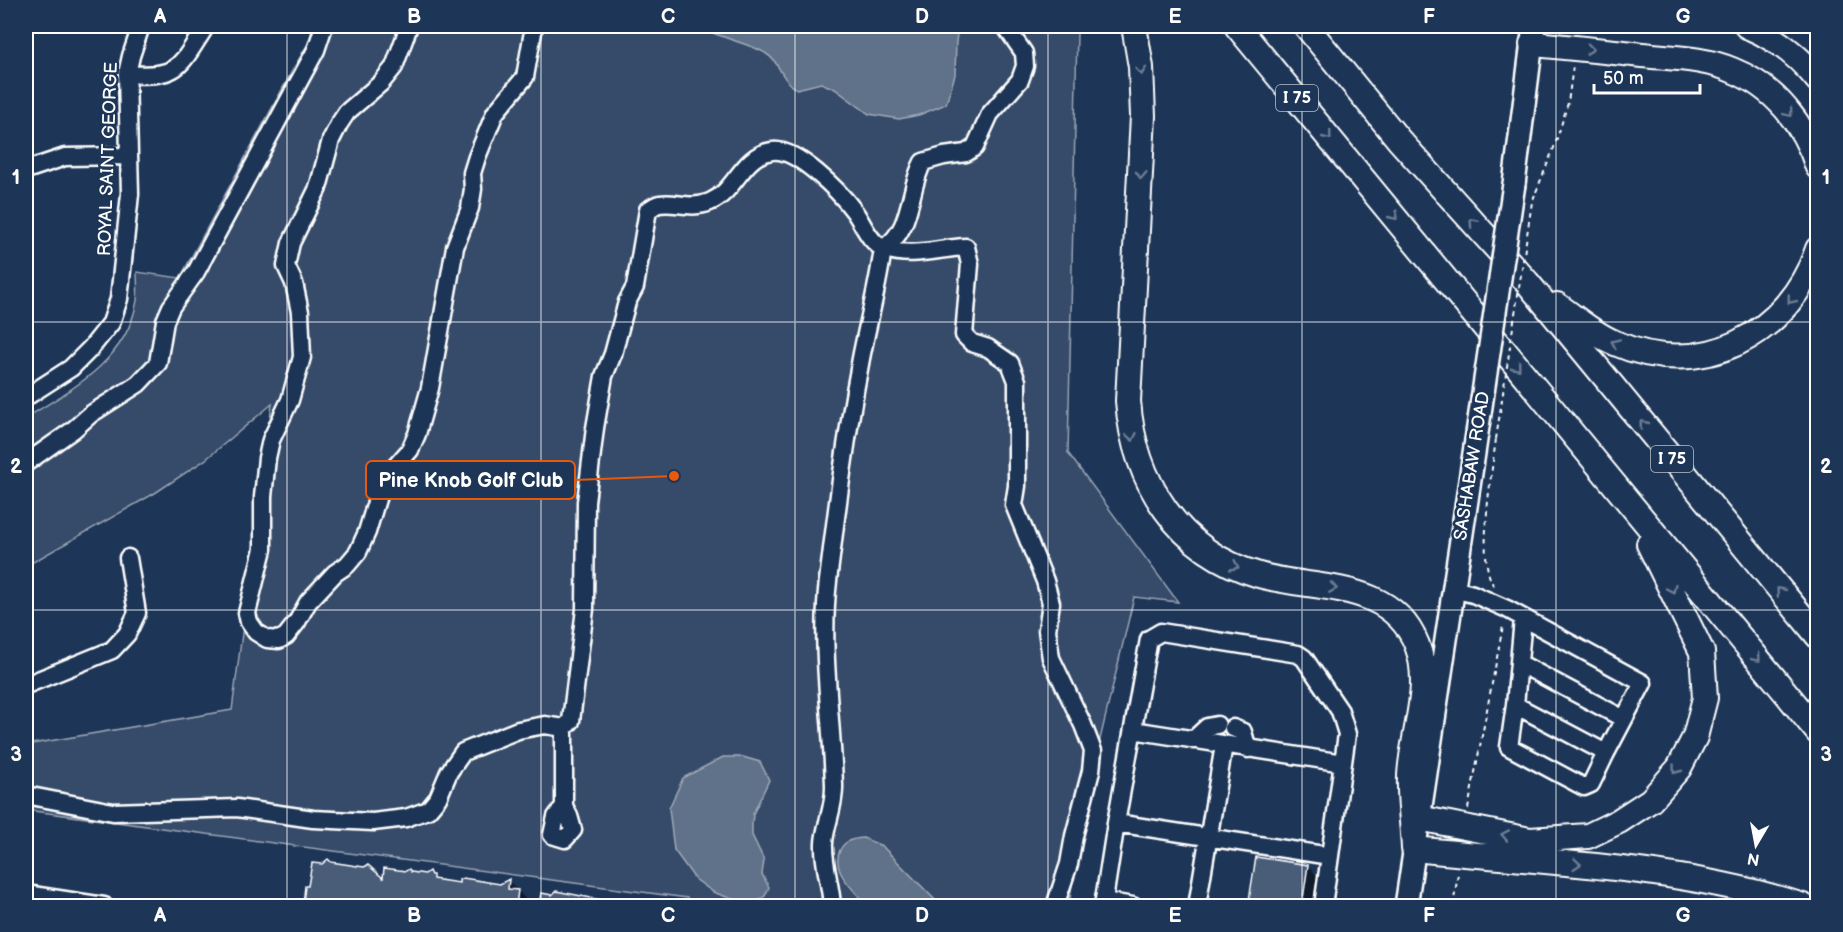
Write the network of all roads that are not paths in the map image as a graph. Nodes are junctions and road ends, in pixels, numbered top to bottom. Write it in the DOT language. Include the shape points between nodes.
graph roads {
  1 [pos="141,26"];
  2 [pos="206,26"];
  3 [pos="324,26"];
  4 [pos="409,26"];
  5 [pos="534,26"];
  6 [pos="1005,26"];
  7 [pos="1134,26"];
  8 [pos="1238,26"];
  9 [pos="1306,26"];
  10 [pos="1747,26"];
  11 [pos="1533,35"];
  12 [pos="127,74"];
  13 [pos="1818,80"];
  14 [pos="129,156"];
  15 [pos="1818,167"];
  16 [pos="26,170"];
  17 [pos="883,248"];
  18 [pos="1818,249"];
  19 [pos="1527,282"];
  20 [pos="26,397"];
  21 [pos="26,463"];
  22 [pos="1612,483"];
  23 [pos="128,558"];
  24 [pos="1453,589"];
  25 [pos="1523,619"];
  26 [pos="1818,636"];
  27 [pos="1519,663"];
  28 [pos="26,685"];
  29 [pos="1515,705"];
  30 [pos="1624,719"];
  31 [pos="564,728"];
  32 [pos="1133,730"];
  33 [pos="1818,732"];
  34 [pos="1193,740"];
  35 [pos="1224,745"];
  36 [pos="1248,749"];
  37 [pos="1606,753"];
  38 [pos="1343,763"];
  39 [pos="26,795"];
  40 [pos="564,806"];
  41 [pos="1419,818"];
  42 [pos="1116,823"];
  43 [pos="1208,837"];
  44 [pos="1414,849"];
  45 [pos="1330,856"];
  46 [pos="26,894"];
  47 [pos="1103,904"];
  48 [pos="104,906"];
  49 [pos="832,906"];
  50 [pos="1055,906"];
  51 [pos="1133,906"];
  52 [pos="1197,906"];
  53 [pos="1323,906"];
  54 [pos="1406,906"];
  55 [pos="1803,906"];
  1 -- 12 [label="street, ROYAL SAINT GEORGE"];
  2 -- 12 [label="street" via="182,64 171,71 153,76"];
  3 -- 21 [label="street" via="300,80 196,272 168,314 158,363 138,384"];
  4 -- 5 [label="street" via="394,67 339,124 318,188 291,243 286,266 300,312 303,357 267,458 263,549 247,614 256,632 267,639 286,636 308,602 358,552 380,489 414,442 435,361 455,247 470,208 472,173 495,113 525,77"];
  6 -- 17 [label="street" via="1024,53 1020,80 990,114 975,147 966,153 924,162 917,174 907,215 891,244"];
  7 -- 44 [label="highway, one-way" via="1143,116 1128,390 1129,419 1137,454 1151,488 1173,520 1214,555 1257,574 1365,595 1387,606 1405,624 1420,653 1423,680 1410,776"];
  8 -- 22 [label="highway, I 75, one-way"];
  19 -- 9 [label="highway, I 75, one-way" via="1399,140"];
  10 -- 13 [label="highway" via="1780,43"];
  11 -- 15 [label="highway, one-way" via="1576,48 1690,60 1731,69 1772,94 1790,113 1804,133"];
  11 -- 24 [label="main road, SASHABAW ROAD, bridge"];
  12 -- 14 [label="street, ROYAL SAINT GEORGE"];
  14 -- 16 [label="street" via="65,157"];
  14 -- 20 [label="street, ROYAL SAINT GEORGE" via="124,268 111,323 71,368"];
  17 -- 31 [label="street" via="864,230 855,212 826,179 798,158 773,150 747,163 725,193 710,202 690,206 660,204 648,210 634,287 604,376 595,428 586,502 585,609 571,721"];
  17 -- 49 [label="street" via="843,455 828,582 826,625 835,789 824,842"];
  17 -- 50 [label="street" via="913,254 966,247 970,264 964,334 972,343 988,348 1010,363 1017,381 1014,505 1046,581 1051,658 1093,751 1069,864"];
  18 -- 19 [label="highway, one-way" via="1803,284 1774,319 1753,336 1706,354 1660,356 1615,344"];
  26 -- 19 [label="highway, I 75, one-way"];
  22 -- 33 [label="highway, I 75, one-way"];
  22 -- 41 [label="highway, one-way" via="1662,568 1702,652 1705,698 1695,737 1679,768 1651,800 1588,836 1530,840"];
  23 -- 28 [label="street" via="137,613 127,634 112,650"];
  24 -- 25 [label="street" via="1473,594"];
  24 -- 41 [label="main road, SASHABAW ROAD"];
  25 -- 27 [label="street"];
  25 -- 30 [label="street" via="1643,683"];
  27 -- 29 [label="street"];
  27 -- 30 [label="street"];
  29 -- 37 [label="street"];
  29 -- 37 [label="street" via="1509,747 1584,787 1591,784"];
  30 -- 37 [label="street"];
  31 -- 39 [label="street" via="545,725 518,730 463,752 428,810 406,818 373,822 313,819 237,808 113,812"];
  31 -- 40 [label="street"];
  32 -- 34 [label="street"];
  32 -- 38 [label="street" via="1149,639 1161,632 1304,658 1340,711 1347,734"];
  32 -- 42 [label="street"];
  34 -- 35 [label="street"];
  34 -- 36 [label="street" via="1207,727 1225,726 1243,732"];
  35 -- 36 [label="street"];
  35 -- 43 [label="street"];
  36 -- 38 [label="street"];
  38 -- 45 [label="street"];
  41 -- 44 [label="main road, SASHABAW ROAD"];
  42 -- 43 [label="street"];
  42 -- 47 [label="street"];
  43 -- 45 [label="street"];
  43 -- 52 [label="street"];
  44 -- 54 [label="main road, SASHABAW ROAD"];
  44 -- 55 [label="highway, one-way" via="1624,869 1716,883"];
  45 -- 53 [label="street"];
  46 -- 48 [label="street"];
  47 -- 51 [label="street"];
}
